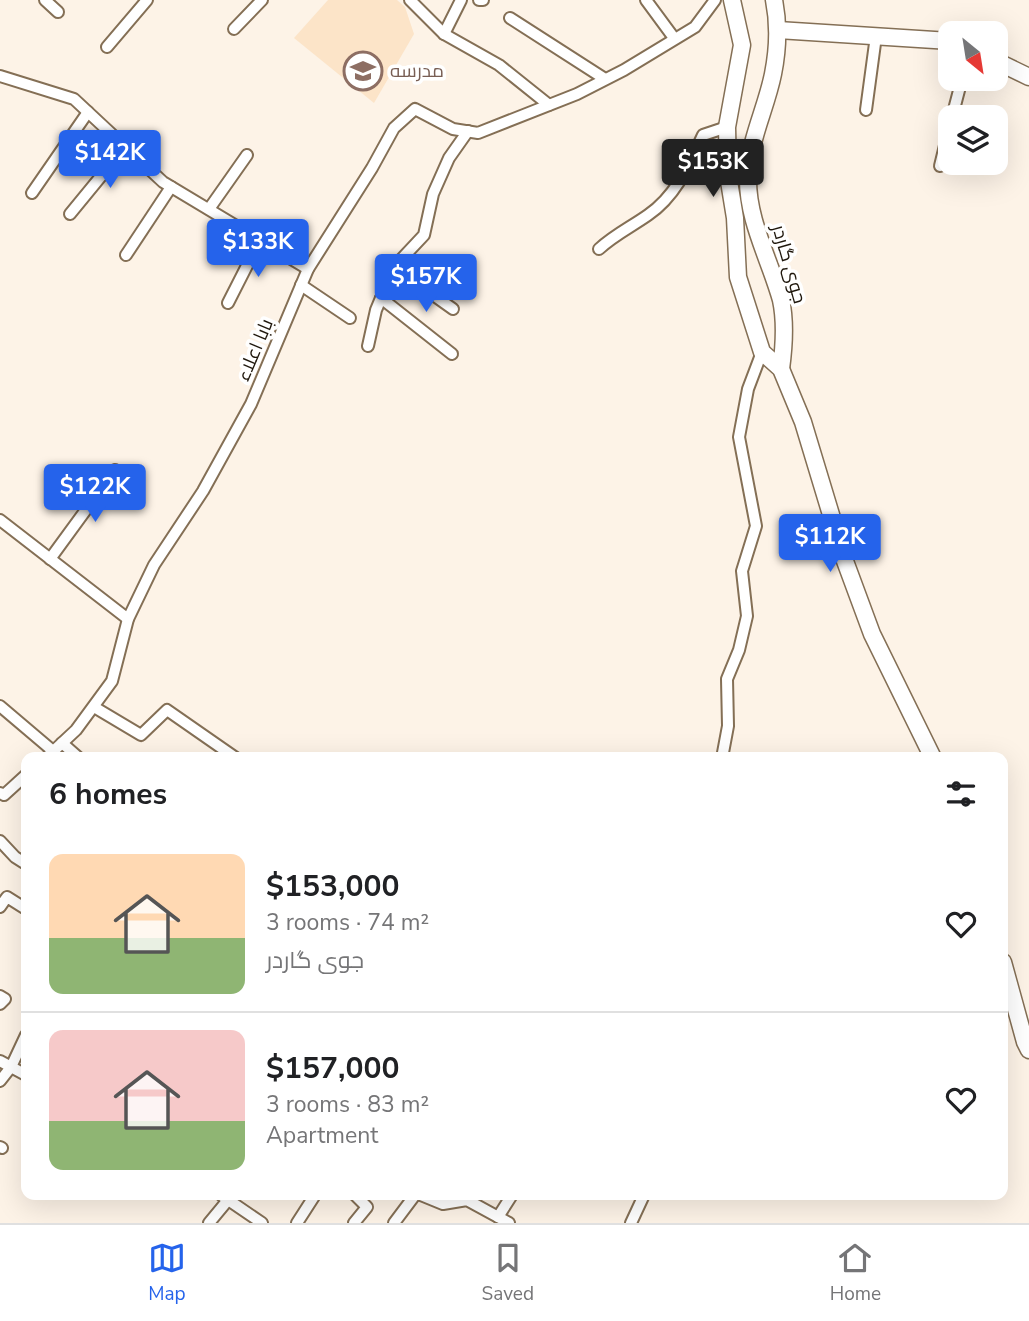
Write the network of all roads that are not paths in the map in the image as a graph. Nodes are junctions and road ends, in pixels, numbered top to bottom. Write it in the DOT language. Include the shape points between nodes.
graph roads {
  1 [pos="45,0"];
  2 [pos="147,0"];
  3 [pos="262,0"];
  4 [pos="410,0"];
  5 [pos="461,0"];
  6 [pos="646,0"];
  7 [pos="715,0"];
  8 [pos="732,0"];
  9 [pos="776,1"];
  10 [pos="58,12"];
  11 [pos="510,18"];
  12 [pos="234,30"];
  13 [pos="778,30"];
  14 [pos="444,34"];
  15 [pos="876,36"];
  16 [pos="674,38"];
  17 [pos="938,40"];
  18 [pos="107,47"];
  19 [pos="1008,67"];
  20 [pos="1,77"];
  21 [pos="1029,77"];
  22 [pos="605,79"];
  23 [pos="549,105"];
  24 [pos="866,110"];
  25 [pos="88,113"];
  26 [pos="756,126"];
  27 [pos="727,127"];
  28 [pos="468,131"];
  29 [pos="125,147"];
  30 [pos="247,155"];
  31 [pos="172,187"];
  32 [pos="33,193"];
  33 [pos="209,209"];
  34 [pos="71,214"];
  35 [pos="260,240"];
  36 [pos="599,249"];
  37 [pos="126,255"];
  38 [pos="394,267"];
  39 [pos="308,269"];
  40 [pos="301,285"];
  41 [pos="381,298"];
  42 [pos="228,303"];
  43 [pos="453,309"];
  44 [pos="350,318"];
  45 [pos="368,346"];
  46 [pos="762,352"];
  47 [pos="452,354"];
  48 [pos="781,369"];
  49 [pos="116,470"];
  50 [pos="0,520"];
  51 [pos="50,559"];
  52 [pos="128,620"];
  53 [pos="0,706"];
  54 [pos="94,707"];
  55 [pos="54,751"];
  56 [pos="227,752"];
  57 [pos="723,752"];
  58 [pos="930,752"];
  59 [pos="21,780"];
  60 [pos="0,793"];
  61 [pos="0,841"];
  62 [pos="21,861"];
  63 [pos="21,906"];
  64 [pos="0,907"];
  65 [pos="1008,980"];
  66 [pos="0,996"];
  67 [pos="0,1004"];
  68 [pos="21,1046"];
  69 [pos="1029,1050"];
  70 [pos="0,1061"];
  71 [pos="11,1067"];
  72 [pos="21,1072"];
  73 [pos="0,1081"];
  74 [pos="224,1200"];
  75 [pos="228,1200"];
  76 [pos="312,1200"];
  77 [pos="360,1200"];
  78 [pos="411,1200"];
  79 [pos="433,1200"];
  80 [pos="460,1200"];
  81 [pos="471,1200"];
  82 [pos="510,1200"];
  83 [pos="642,1200"];
  84 [pos="504,1220"];
  85 [pos="209,1223"];
  86 [pos="262,1223"];
  87 [pos="297,1223"];
  88 [pos="354,1223"];
  89 [pos="394,1223"];
  90 [pos="631,1223"];
  1 -- 10 [label="street"];
  2 -- 18 [label="street"];
  3 -- 12 [label="street"];
  4 -- 14 [label="street"];
  5 -- 14 [label="street"];
  6 -- 16 [label="street"];
  7 -- 16 [label="street" via="695,27"];
  8 -- 27 [label="street" via="742,45"];
  9 -- 13 [label="street, جوی گاردر"];
  11 -- 22 [label="street"];
  13 -- 15 [label="street"];
  13 -- 26 [label="street, جوی گاردر" via="773,75"];
  14 -- 23 [label="street" via="499,65"];
  15 -- 17 [label="street"];
  15 -- 24 [label="street"];
  16 -- 22 [label="street"];
  19 -- 21 [label="street"];
  20 -- 25 [label="street" via="74,99"];
  22 -- 23 [label="street"];
  23 -- 28 [label="street" via="478,133"];
  25 -- 29 [label="street"];
  25 -- 32 [label="street"];
  26 -- 27 [label="street"];
  26 -- 48 [label="street, جوی گاردر" via="748,178 755,229 781,303 785,342"];
  27 -- 36 [label="street" via="703,135 678,186 650,214"];
  27 -- 46 [label="street" via="738,277"];
  28 -- 38 [label="street" via="433,194 424,235"];
  28 -- 39 [label="street, بابا اعلاء" via="453,129 415,108 394,128"];
  29 -- 31 [label="street"];
  29 -- 34 [label="street"];
  30 -- 33 [label="street"];
  31 -- 33 [label="street"];
  31 -- 37 [label="street"];
  33 -- 35 [label="street"];
  35 -- 39 [label="street"];
  35 -- 42 [label="street"];
  38 -- 41 [label="street"];
  38 -- 43 [label="street"];
  39 -- 40 [label="street, بابا اعلاء"];
  40 -- 44 [label="street"];
  40 -- 52 [label="street, بابا اعلاء" via="251,404 203,491 154,565"];
  41 -- 45 [label="street"];
  41 -- 47 [label="street"];
  46 -- 48 [label="street"];
  46 -- 57 [label="street" via="748,389 739,437 755,526 742,571 747,616 727,679"];
  48 -- 58 [label="street" via="803,422 872,634"];
  49 -- 51 [label="street"];
  50 -- 51 [label="street"];
  51 -- 52 [label="street"];
  52 -- 54 [label="street, بابا اعلاء" via="112,681"];
  53 -- 55 [label="street"];
  54 -- 55 [label="street, بابا اعلاء"];
  54 -- 56 [label="street" via="141,735 167,710"];
  59 -- 60 [label="street" via="4,795"];
  61 -- 62 [label="street"];
  63 -- 64 [label="street" via="7,897"];
  65 -- 69 [label="street"];
  66 -- 67 [label="street" via="5,999"];
  68 -- 71 [label="street"];
  70 -- 71 [label="street"];
  71 -- 72 [label="street"];
  71 -- 73 [label="street"];
  74 -- 85 [label="street"];
  75 -- 86 [label="street"];
  76 -- 87 [label="street"];
  77 -- 88 [label="street" via="367,1208"];
  78 -- 89 [label="street"];
  79 -- 80 [label="street" via="443,1204"];
  81 -- 84 [label="street"];
  82 -- 84 [label="street"];
  83 -- 90 [label="street"];
}
